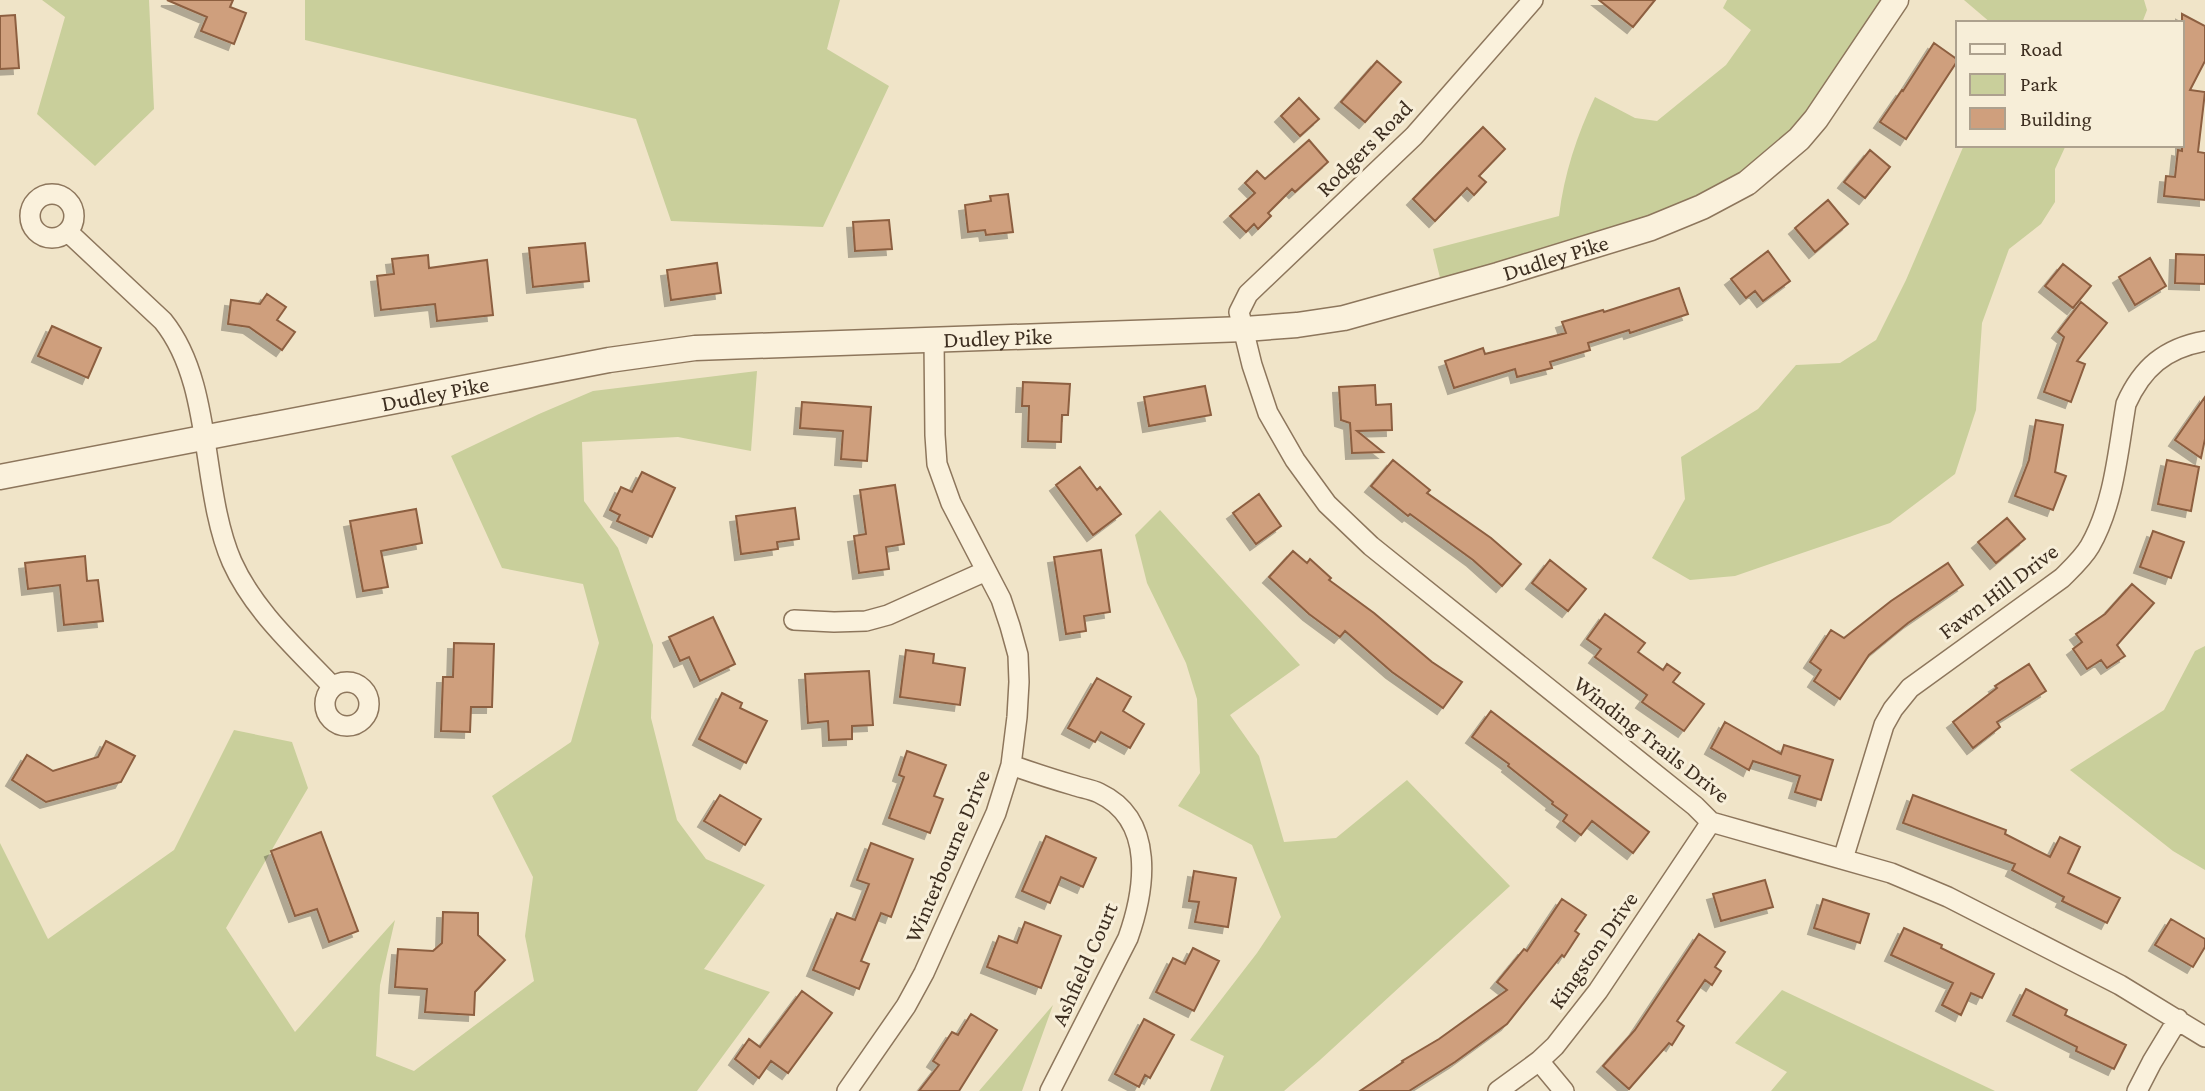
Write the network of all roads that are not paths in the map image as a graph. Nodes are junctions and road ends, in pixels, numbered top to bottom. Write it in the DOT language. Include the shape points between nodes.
graph roads {
  1 [pos="1533,0"];
  2 [pos="1895,0"];
  3 [pos="68,232"];
  4 [pos="1245,329"];
  5 [pos="934,340"];
  6 [pos="2205,341"];
  7 [pos="204,438"];
  8 [pos="0,477"];
  9 [pos="986,571"];
  10 [pos="794,621"];
  11 [pos="333,687"];
  12 [pos="1011,765"];
  13 [pos="1712,822"];
  14 [pos="1843,859"];
  15 [pos="2178,1019"];
  16 [pos="2205,1037"];
  17 [pos="1539,1060"];
  18 [pos="847,1091"];
  19 [pos="1050,1091"];
  20 [pos="1498,1091"];
  21 [pos="1564,1091"];
  22 [pos="2137,1091"];
  1 -- 4 [label="street, Rodgers Road" via="1414,136 1248,294 1239,312"];
  2 -- 4 [label="street, Dudley Pike" via="1799,139 1747,183 1702,207 1651,228 1344,318"];
  3 -- 7 [label="street" via="174,335 193,383"];
  4 -- 5 [label="street, Dudley Pike"];
  4 -- 13 [label="street, Winding Trails Drive" via="1268,413 1327,504 1371,546"];
  5 -- 7 [label="street, Dudley Pike" via="695,348 609,360"];
  5 -- 9 [label="street, Winterbourne Drive" via="937,464 951,503"];
  6 -- 14 [label="street, Fawn Hill Drive" via="2174,350 2142,374 2133,388 2104,518 2079,561 1910,688 1893,709"];
  7 -- 8 [label="street, Dudley Pike"];
  7 -- 11 [label="street" via="232,562 264,611"];
  9 -- 10 [label="street" via="866,621"];
  9 -- 12 [label="street, Winterbourne Drive" via="1001,599 1018,655"];
  12 -- 18 [label="street, Winterbourne Drive" via="996,813 924,973"];
  12 -- 19 [label="street, Ashfield Court" via="1098,792 1126,815 1141,846 1142,885 1128,938"];
  13 -- 14 [label="street, Winding Trails Drive"];
  13 -- 17 [label="street, Kingston Drive" via="1598,991"];
  14 -- 15 [label="street, Winding Trails Drive" via="1948,897"];
  15 -- 16 [label="street, Winding Trails Drive"];
  15 -- 22 [label="street"];
  17 -- 20 [label="street, Kingston Drive"];
  17 -- 21 [label="street"];
}
